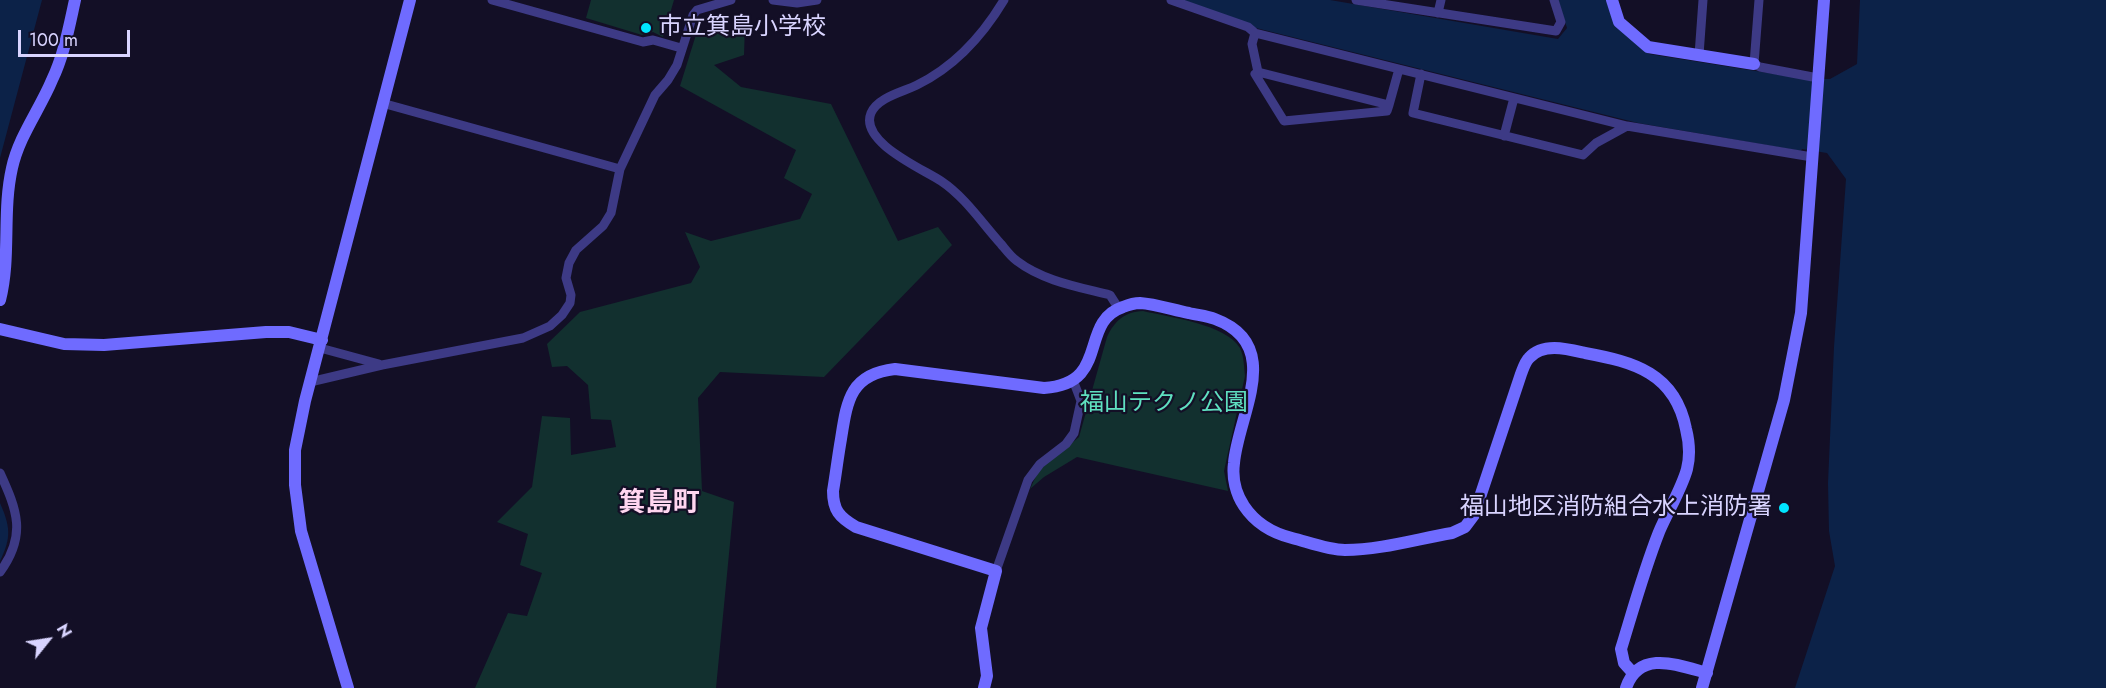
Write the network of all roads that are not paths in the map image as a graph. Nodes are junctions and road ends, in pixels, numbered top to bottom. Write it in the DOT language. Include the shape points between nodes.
graph roads {
  1 [pos="75,0"];
  2 [pos="410,0"];
  3 [pos="492,0"];
  4 [pos="729,0"];
  5 [pos="773,0"];
  6 [pos="818,0"];
  7 [pos="1004,0"];
  8 [pos="1171,0"];
  9 [pos="1356,0"];
  10 [pos="1441,0"];
  11 [pos="1554,0"];
  12 [pos="1612,0"];
  13 [pos="1703,0"];
  14 [pos="1759,0"];
  15 [pos="1824,0"];
  16 [pos="1438,13"];
  17 [pos="1255,33"];
  18 [pos="681,48"];
  19 [pos="1699,55"];
  20 [pos="1754,64"];
  21 [pos="1398,69"];
  22 [pos="1258,72"];
  23 [pos="1421,74"];
  24 [pos="1818,78"];
  25 [pos="1514,98"];
  26 [pos="382,104"];
  27 [pos="1389,105"];
  28 [pos="1627,126"];
  29 [pos="1504,136"];
  30 [pos="1812,154"];
  31 [pos="620,169"];
  32 [pos="0,300"];
  33 [pos="1119,309"];
  34 [pos="0,329"];
  35 [pos="321,344"];
  36 [pos="382,365"];
  37 [pos="1073,380"];
  38 [pos="310,382"];
  39 [pos="0,473"];
  40 [pos="996,571"];
  41 [pos="0,572"];
  42 [pos="1633,673"];
  43 [pos="1707,673"];
  44 [pos="348,688"];
  45 [pos="984,688"];
  46 [pos="1626,688"];
  47 [pos="1702,688"];
  1 -- 32 [label="street" via="53,79 13,165 7,198 6,279"];
  2 -- 26 [label="street"];
  3 -- 18 [label="street" via="643,42 653,40"];
  4 -- 18 [label="street" via="697,10"];
  5 -- 6 [label="street"];
  7 -- 33 [label="street" via="955,60 939,73 880,103 872,111 871,129 906,162 942,182 959,197 1016,261 1040,275 1110,295"];
  8 -- 17 [label="street" via="1248,27"];
  9 -- 16 [label="street"];
  10 -- 16 [label="street"];
  11 -- 16 [label="street" via="1561,22 1556,31"];
  12 -- 19 [label="street" via="1619,22 1648,47"];
  13 -- 19 [label="street"];
  14 -- 20 [label="street"];
  15 -- 24 [label="street"];
  17 -- 21 [label="street"];
  17 -- 22 [label="street" via="1252,44"];
  18 -- 31 [label="street" via="677,65 655,95"];
  19 -- 20 [label="street"];
  20 -- 24 [label="street"];
  21 -- 23 [label="street"];
  21 -- 27 [label="street"];
  22 -- 27 [label="street"];
  22 -- 27 [label="street" via="1255,74 1284,121 1387,111"];
  23 -- 25 [label="street"];
  23 -- 29 [label="street" via="1413,113"];
  24 -- 30 [label="street"];
  25 -- 28 [label="street"];
  25 -- 29 [label="street"];
  26 -- 31 [label="street"];
  26 -- 35 [label="street"];
  28 -- 29 [label="street" via="1583,155"];
  28 -- 30 [label="street"];
  30 -- 43 [label="street" via="1802,313 1794,356"];
  31 -- 36 [label="street" via="611,213 603,226 576,250 566,278 570,303 549,326 523,338"];
  33 -- 37 [label="street" via="1104,321 1092,356"];
  33 -- 42 [label="street" via="1137,303 1151,304 1215,319 1232,328 1251,355 1254,374 1234,463 1239,498 1260,525 1282,535 1342,550 1452,533 1465,527 1474,515 1521,374 1529,358 1539,351 1560,348 1623,360 1659,379 1683,412 1689,442 1687,470 1659,534 1621,649 1624,663"];
  34 -- 35 [label="street" via="64,344 104,345 289,332"];
  35 -- 36 [label="street"];
  35 -- 38 [label="street"];
  36 -- 38 [label="street"];
  37 -- 40 [label="street" via="1082,401 1074,434 1028,480"];
  37 -- 40 [label="street" via="1059,387 1044,388 883,370 859,384 846,404 833,490 833,504 842,519 856,527"];
  38 -- 44 [label="street" via="295,450 295,485 301,531"];
  39 -- 41 [label="street" via="15,506 16,519 11,556"];
  40 -- 45 [label="street" via="981,627 987,676"];
  42 -- 43 [label="street" via="1646,664 1668,663"];
  42 -- 46 [label="street"];
  43 -- 47 [label="street"];
}
